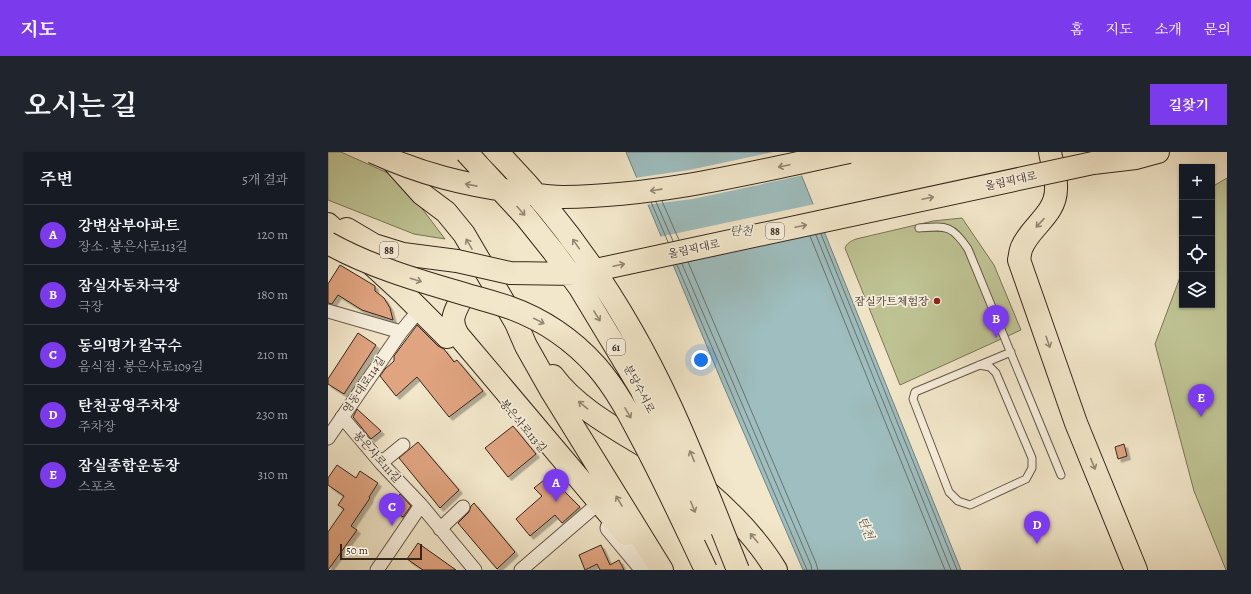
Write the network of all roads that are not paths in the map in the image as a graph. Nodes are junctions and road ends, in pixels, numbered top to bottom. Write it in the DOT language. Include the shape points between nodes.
graph roads {
  1 [pos="372,152"];
  2 [pos="384,152"];
  3 [pos="466,152"];
  4 [pos="497,152"];
  5 [pos="849,152"];
  6 [pos="1050,152"];
  7 [pos="1158,152"];
  8 [pos="328,219"];
  9 [pos="328,224"];
  10 [pos="919,228"];
  11 [pos="328,243"];
  12 [pos="328,249"];
  13 [pos="372,265"];
  14 [pos="577,274"];
  15 [pos="420,309"];
  16 [pos="328,310"];
  17 [pos="516,323"];
  18 [pos="400,332"];
  19 [pos="447,337"];
  20 [pos="1011,352"];
  21 [pos="979,365"];
  22 [pos="342,417"];
  23 [pos="328,438"];
  24 [pos="402,445"];
  25 [pos="381,463"];
  26 [pos="1061,475"];
  27 [pos="421,505"];
  28 [pos="464,507"];
  29 [pos="593,508"];
  30 [pos="440,529"];
  31 [pos="377,570"];
  32 [pos="475,570"];
  33 [pos="522,570"];
  34 [pos="644,570"];
  35 [pos="653,570"];
  36 [pos="662,570"];
  37 [pos="706,570"];
  38 [pos="719,570"];
  39 [pos="738,570"];
  40 [pos="776,570"];
  41 [pos="1136,570"];
  5 -- 1 [label="highway, one-way, bridge" via="676,188 561,197 458,182 417,170"];
  17 -- 2 [label="highway, one-way" via="464,234 446,212 422,194"];
  3 -- 38 [label="highway, 분당수서로 / 61, one-way, bridge" via="525,216 553,251 580,288 617,348 641,389"];
  39 -- 4 [label="highway, 분당수서로 / 61, one-way, bridge" via="671,406 617,306 572,238 526,182"];
  6 -- 41 [label="highway, one-way" via="1056,189 1054,203 1022,248 1019,260 1076,423"];
  14 -- 7 [label="highway, 올림픽대로 / 88, one-way, bridge" via="1093,163 1136,158"];
  8 -- 14 [label="highway, 올림픽대로 / 88, bridge" via="374,245 403,254 456,261 510,273"];
  9 -- 13 [label="highway"];
  10 -- 20 [label="lane" via="944,226 959,235 968,249"];
  11 -- 37 [label="highway, one-way, bridge" via="402,275 524,313 544,323 581,351 614,388 629,414 659,470"];
  12 -- 13 [label="highway"];
  13 -- 15 [label="highway"];
  14 -- 35 [label="highway, bridge" via="463,295 452,323 458,335 621,528"];
  15 -- 18 [label="street, 영동대로114길"];
  15 -- 19 [label="highway"];
  16 -- 18 [label="street"];
  36 -- 17 [label="highway, one-way" via="552,392"];
  40 -- 17 [label="highway, one-way, bridge" via="741,522 722,504 665,459 614,428 562,387 533,342"];
  18 -- 22 [label="street, 영동대로114길"];
  19 -- 29 [label="street, 봉은사로113길"];
  20 -- 21 [label="lane"];
  20 -- 26 [label="lane"];
  21 -- 21 [label="lane" via="915,392 913,399 949,492 958,501 970,504 1026,479 1032,468 1032,458 996,372 990,367"];
  22 -- 23 [label="street, 영동대로114길"];
  22 -- 25 [label="street, 봉은사로111길"];
  24 -- 25 [label="street"];
  25 -- 27 [label="street, 봉은사로111길"];
  27 -- 30 [label="street, 봉은사로111길"];
  27 -- 31 [label="street"];
  28 -- 30 [label="street"];
  29 -- 33 [label="street"];
  29 -- 34 [label="street, 봉은사로113길"];
  30 -- 32 [label="street, 봉은사로111길"];
}
